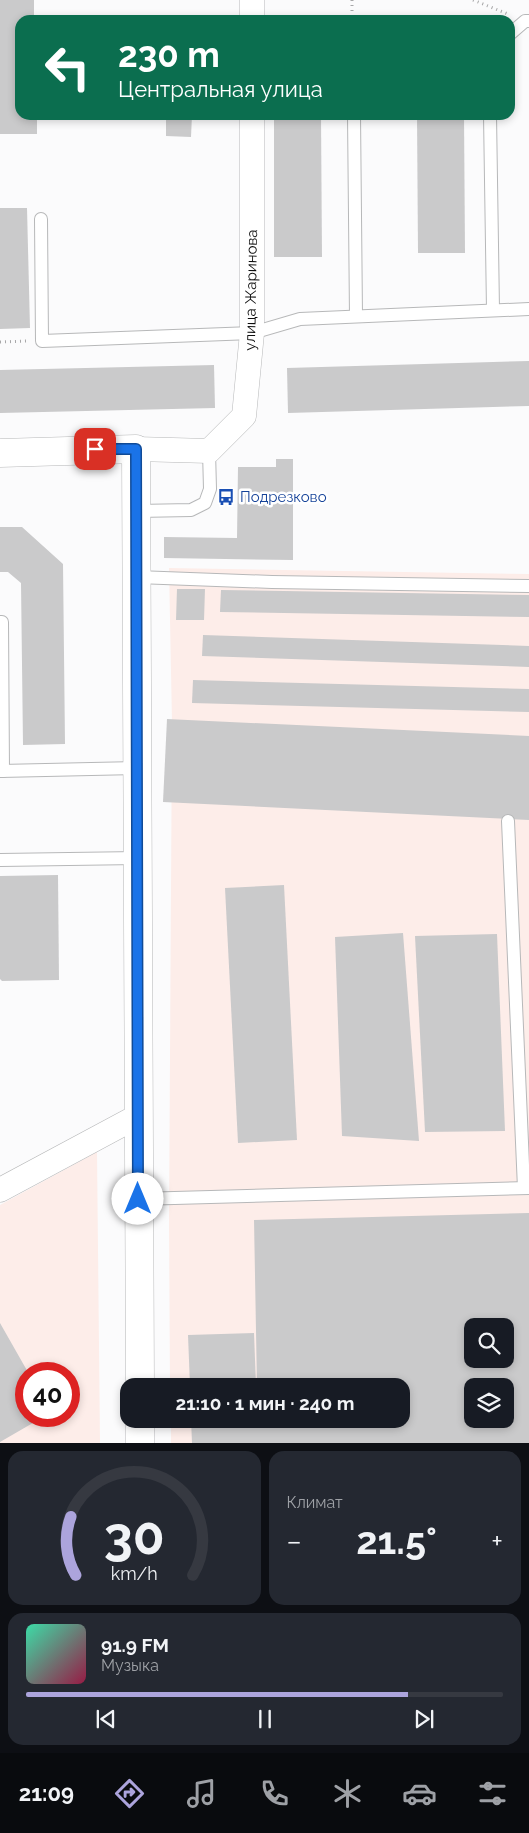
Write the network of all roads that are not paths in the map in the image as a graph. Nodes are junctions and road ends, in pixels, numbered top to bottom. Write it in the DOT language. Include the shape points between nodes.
graph roads {
  1 [pos="252,0"];
  2 [pos="252,15"];
  3 [pos="527,21"];
  4 [pos="515,30"];
  5 [pos="252,120"];
  6 [pos="354,120"];
  7 [pos="490,120"];
  8 [pos="41,219"];
  9 [pos="529,309"];
  10 [pos="493,310"];
  11 [pos="356,316"];
  12 [pos="252,333"];
  13 [pos="136,449"];
  14 [pos="209,451"];
  15 [pos="0,453"];
  16 [pos="137,511"];
  17 [pos="137,577"];
  18 [pos="529,586"];
  19 [pos="0,622"];
  20 [pos="137,768"];
  21 [pos="2,771"];
  22 [pos="508,821"];
  23 [pos="138,858"];
  24 [pos="0,860"];
  25 [pos="138,1116"];
  26 [pos="526,1188"];
  27 [pos="0,1190"];
  28 [pos="138,1199"];
  29 [pos="140,1378"];
  30 [pos="140,1428"];
  31 [pos="140,1443"];
  1 -- 2 [label="street"];
  3 -- 4 [label="lane"];
  5 -- 12 [label="street, улица Жаринова"];
  6 -- 11 [label="lane"];
  7 -- 10 [label="lane"];
  8 -- 12 [label="lane" via="42,341"];
  9 -- 10 [label="lane"];
  10 -- 11 [label="lane"];
  11 -- 12 [label="lane" via="300,319"];
  12 -- 14 [label="street, улица Жаринова" via="244,416"];
  13 -- 14 [label="street"];
  13 -- 15 [label="street"];
  13 -- 16 [label="street"];
  14 -- 16 [label="lane" via="210,490 205,503 191,510"];
  16 -- 17 [label="street"];
  17 -- 18 [label="lane"];
  17 -- 20 [label="street"];
  19 -- 21 [label="lane"];
  20 -- 21 [label="lane"];
  20 -- 23 [label="street"];
  22 -- 26 [label="lane"];
  23 -- 24 [label="lane"];
  23 -- 25 [label="street"];
  25 -- 27 [label="street"];
  25 -- 28 [label="street"];
  26 -- 28 [label="lane"];
  28 -- 29 [label="street"];
  30 -- 31 [label="street"];
}
